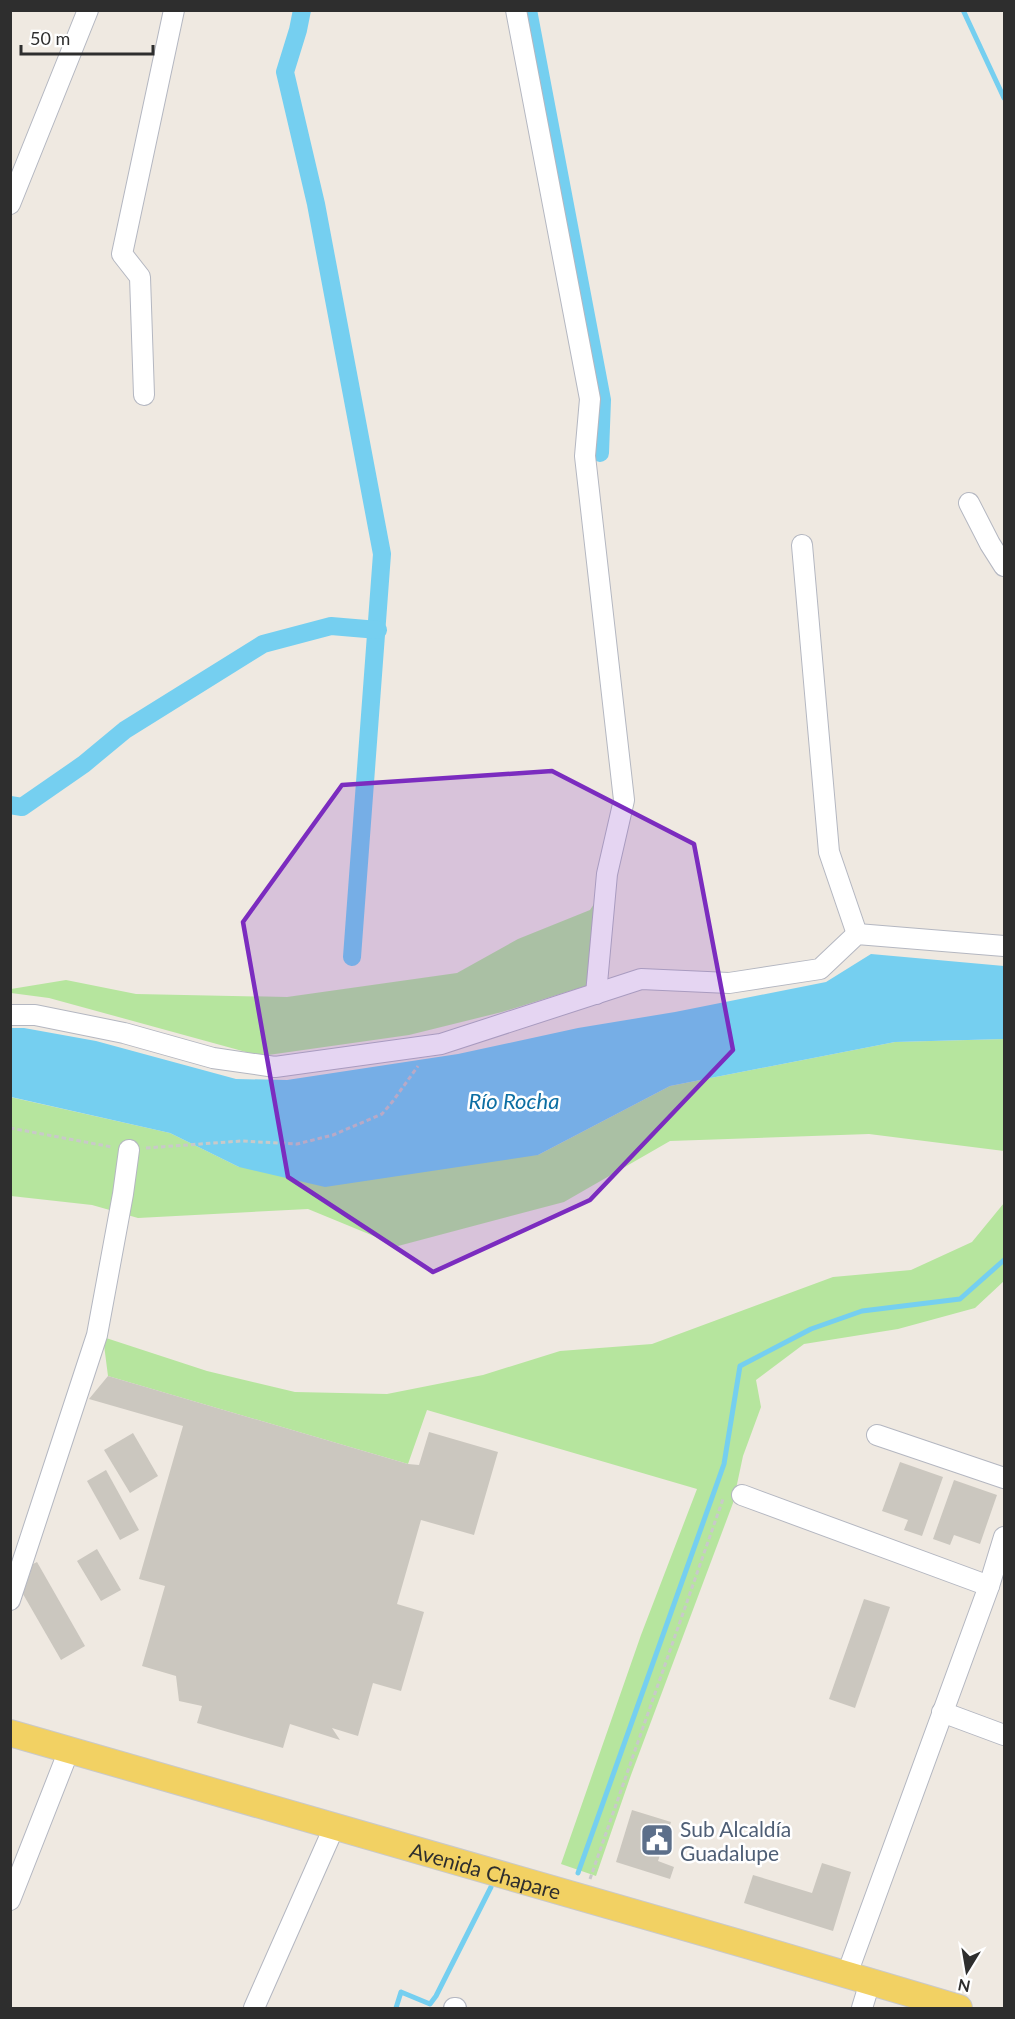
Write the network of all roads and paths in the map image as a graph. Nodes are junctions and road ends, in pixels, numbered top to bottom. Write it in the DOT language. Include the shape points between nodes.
graph roads {
  1 [pos="88,10"];
  2 [pos="174,10"];
  3 [pos="516,10"];
  4 [pos="10,204"];
  5 [pos="144,394"];
  6 [pos="969,503"];
  7 [pos="802,545"];
  8 [pos="1005,566"];
  9 [pos="856,934"];
  10 [pos="1005,946"];
  11 [pos="596,994"];
  12 [pos="10,1015"];
  13 [pos="441,1044"];
  14 [pos="10,1128"];
  15 [pos="129,1150"];
  16 [pos="877,1435"];
  17 [pos="1005,1478"];
  18 [pos="742,1496"];
  19 [pos="1005,1537"];
  20 [pos="989,1586"];
  21 [pos="10,1600"];
  22 [pos="942,1712"];
  23 [pos="10,1733"];
  24 [pos="1005,1735"];
  25 [pos="69,1750"];
  26 [pos="335,1825"];
  27 [pos="583,1897"];
  28 [pos="10,1900"];
  29 [pos="859,1978"];
  30 [pos="254,2008"];
  31 [pos="862,2008"];
  32 [pos="959,2008"];
  1 -- 4 [label="street"];
  2 -- 5 [label="street" via="122,254 140,277"];
  3 -- 11 [label="street" via="590,399 585,456 624,800 607,874"];
  6 -- 8 [label="street"];
  7 -- 9 [label="street" via="829,852"];
  9 -- 10 [label="street"];
  9 -- 11 [label="street" via="820,969 729,983 641,979"];
  11 -- 13 [label="street"];
  12 -- 13 [label="street" via="124,1033 213,1058 275,1067"];
  13 -- 15 [label="path" via="382,1114 333,1135 297,1144 241,1140"];
  14 -- 15 [label="path"];
  15 -- 21 [label="street" via="97,1335"];
  16 -- 17 [label="street"];
  18 -- 20 [label="street"];
  18 -- 27 [label="path" via="723,1499"];
  19 -- 20 [label="street"];
  20 -- 22 [label="street"];
  22 -- 24 [label="street"];
  22 -- 29 [label="street"];
  23 -- 25 [label="main road, Avenida Chapare"];
  25 -- 26 [label="main road, Avenida Chapare"];
  25 -- 28 [label="street"];
  26 -- 27 [label="main road, Avenida Chapare"];
  26 -- 30 [label="street"];
  27 -- 29 [label="main road, Avenida Chapare"];
  29 -- 31 [label="street"];
  29 -- 32 [label="main road, Avenida Chapare"];
}
